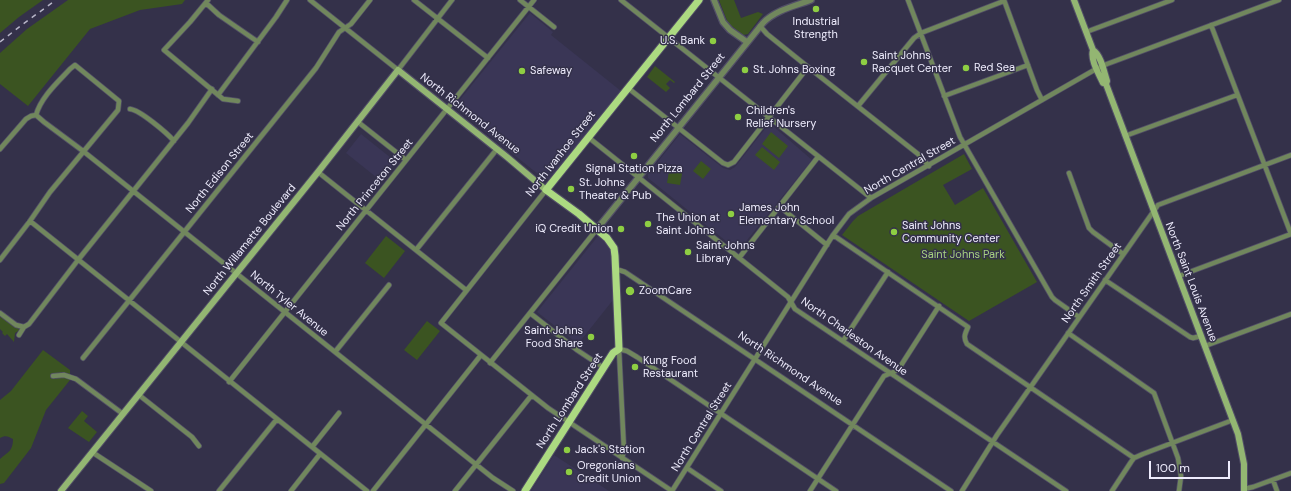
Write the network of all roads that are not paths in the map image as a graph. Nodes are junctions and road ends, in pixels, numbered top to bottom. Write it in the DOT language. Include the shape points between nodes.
graph roads {
  1 [pos="287,0"];
  2 [pos="310,0"];
  3 [pos="370,0"];
  4 [pos="414,0"];
  5 [pos="452,0"];
  6 [pos="520,0"];
  7 [pos="534,0"];
  8 [pos="621,0"];
  9 [pos="699,0"];
  10 [pos="714,0"];
  11 [pos="811,0"];
  12 [pos="908,0"];
  13 [pos="1074,0"];
  14 [pos="1172,0"];
  15 [pos="1279,0"];
  16 [pos="207,1"];
  17 [pos="1004,1"];
  18 [pos="1269,2"];
  19 [pos="795,3"];
  20 [pos="529,7"];
  21 [pos="438,18"];
  22 [pos="1211,25"];
  23 [pos="760,26"];
  24 [pos="554,27"];
  25 [pos="345,28"];
  26 [pos="921,32"];
  27 [pos="1086,32"];
  28 [pos="668,38"];
  29 [pos="258,42"];
  30 [pos="747,42"];
  31 [pos="488,58"];
  32 [pos="1028,65"];
  33 [pos="1099,67"];
  34 [pos="808,68"];
  35 [pos="398,70"];
  36 [pos="718,78"];
  37 [pos="628,88"];
  38 [pos="212,89"];
  39 [pos="218,95"];
  40 [pos="1237,95"];
  41 [pos="944,96"];
  42 [pos="1042,100"];
  43 [pos="238,101"];
  44 [pos="858,106"];
  45 [pos="130,109"];
  46 [pos="447,109"];
  47 [pos="36,115"];
  48 [pos="769,118"];
  49 [pos="358,122"];
  50 [pos="679,128"];
  51 [pos="1126,136"];
  52 [pos="588,137"];
  53 [pos="174,141"];
  54 [pos="965,145"];
  55 [pos="0,148"];
  56 [pos="497,149"];
  57 [pos="83,151"];
  58 [pos="1291,155"];
  59 [pos="818,157"];
  60 [pos="406,160"];
  61 [pos="1264,165"];
  62 [pos="929,166"];
  63 [pos="318,172"];
  64 [pos="1069,173"];
  65 [pos="638,178"];
  66 [pos="546,190"];
  67 [pos="134,191"];
  68 [pos="871,198"];
  69 [pos="780,207"];
  70 [pos="366,210"];
  71 [pos="1154,210"];
  72 [pos="30,222"];
  73 [pos="598,229"];
  74 [pos="184,231"];
  75 [pos="1291,234"];
  76 [pos="833,235"];
  77 [pos="827,245"];
  78 [pos="614,248"];
  79 [pos="416,250"];
  80 [pos="1123,254"];
  81 [pos="739,258"];
  82 [pos="0,260"];
  83 [pos="78,260"];
  84 [pos="616,268"];
  85 [pos="888,272"];
  86 [pos="236,273"];
  87 [pos="1179,276"];
  88 [pos="1105,280"];
  89 [pos="389,285"];
  90 [pos="466,290"];
  91 [pos="129,300"];
  92 [pos="792,302"];
  93 [pos="939,306"];
  94 [pos="285,312"];
  95 [pos="0,313"];
  96 [pos="530,313"];
  97 [pos="1291,314"];
  98 [pos="1079,317"];
  99 [pos="24,327"];
  100 [pos="1068,333"];
  101 [pos="19,336"];
  102 [pos="1201,336"];
  103 [pos="843,341"];
  104 [pos="181,342"];
  105 [pos="1205,346"];
  106 [pos="619,349"];
  107 [pos="335,352"];
  108 [pos="481,356"];
  109 [pos="83,358"];
  110 [pos="756,360"];
  111 [pos="490,363"];
  112 [pos="604,368"];
  113 [pos="890,373"];
  114 [pos="53,376"];
  115 [pos="229,382"];
  116 [pos="1030,387"];
  117 [pos="138,395"];
  118 [pos="532,396"];
  119 [pos="339,413"];
  120 [pos="123,414"];
  121 [pos="722,414"];
  122 [pos="277,420"];
  123 [pos="1233,420"];
  124 [pos="569,422"];
  125 [pos="426,424"];
  126 [pos="853,424"];
  127 [pos="993,442"];
  128 [pos="1173,443"];
  129 [pos="199,446"];
  130 [pos="312,447"];
  131 [pos="92,452"];
  132 [pos="320,454"];
  133 [pos="622,458"];
  134 [pos="1134,458"];
  135 [pos="476,464"];
  136 [pos="687,468"];
  137 [pos="1291,473"];
  138 [pos="818,479"];
  139 [pos="1273,480"];
  140 [pos="145,489"];
  141 [pos="1244,490"];
  142 [pos="61,491"];
  143 [pos="151,491"];
  144 [pos="219,491"];
  145 [pos="291,491"];
  146 [pos="367,491"];
  147 [pos="373,491"];
  148 [pos="455,491"];
  149 [pos="513,491"];
  150 [pos="525,491"];
  151 [pos="672,491"];
  152 [pos="721,491"];
  153 [pos="810,491"];
  154 [pos="836,491"];
  155 [pos="951,491"];
  156 [pos="962,491"];
  157 [pos="1066,491"];
  158 [pos="1112,491"];
  159 [pos="1179,491"];
  160 [pos="1277,491"];
  1 -- 29 [label="street"];
  2 -- 25 [label="street, North Richmond Avenue"];
  3 -- 25 [label="street, North Edison Street"];
  4 -- 21 [label="street"];
  5 -- 21 [label="street, North Willamette Boulevard"];
  6 -- 20 [label="street"];
  7 -- 20 [label="street, North Princeton Street"];
  8 -- 28 [label="street"];
  9 -- 28 [label="main road, North Ivanhoe Street"];
  10 -- 30 [label="street" via="723,22"];
  11 -- 19 [label="street, North Lombard Street"];
  12 -- 26 [label="street"];
  13 -- 27 [label="main road, North Saint Louis Avenue"];
  14 -- 27 [label="street"];
  15 -- 18 [label="street, North Central Street"];
  16 -- 29 [label="street" via="220,15"];
  16 -- 38 [label="street" via="164,50"];
  17 -- 26 [label="street"];
  17 -- 32 [label="street"];
  18 -- 22 [label="street, North Central Street"];
  19 -- 23 [label="street, North Lombard Street" via="772,14"];
  20 -- 24 [label="street"];
  20 -- 31 [label="street, North Princeton Street"];
  21 -- 31 [label="street"];
  21 -- 35 [label="street, North Willamette Boulevard"];
  22 -- 33 [label="street, North Central Street"];
  22 -- 40 [label="street"];
  23 -- 30 [label="street, North Lombard Street"];
  23 -- 34 [label="street"];
  25 -- 35 [label="street, North Richmond Avenue"];
  25 -- 74 [label="street, North Edison Street" via="339,32 316,68"];
  26 -- 41 [label="street"];
  26 -- 44 [label="street"];
  27 -- 33 [label="main road, North Saint Louis Avenue" via="1096,52"];
  28 -- 36 [label="street"];
  28 -- 37 [label="main road, North Ivanhoe Street"];
  29 -- 39 [label="street"];
  30 -- 36 [label="street, North Lombard Street"];
  31 -- 46 [label="street, North Princeton Street"];
  32 -- 41 [label="street"];
  32 -- 42 [label="street"];
  33 -- 42 [label="street, North Central Street"];
  33 -- 51 [label="main road, North Saint Louis Avenue" via="1107,81"];
  34 -- 44 [label="street"];
  34 -- 48 [label="street"];
  35 -- 46 [label="main road, North Richmond Avenue"];
  35 -- 49 [label="main road, North Willamette Boulevard"];
  36 -- 48 [label="street"];
  36 -- 50 [label="street, North Lombard Street"];
  37 -- 50 [label="street"];
  37 -- 52 [label="main road, North Ivanhoe Street"];
  38 -- 39 [label="street"];
  38 -- 53 [label="street"];
  39 -- 43 [label="street" via="223,99"];
  40 -- 51 [label="street"];
  40 -- 61 [label="street"];
  41 -- 54 [label="street"];
  42 -- 54 [label="street, North Central Street"];
  44 -- 62 [label="street" via="918,154"];
  45 -- 53 [label="street" via="140,112"];
  46 -- 56 [label="main road, North Richmond Avenue"];
  46 -- 60 [label="street, North Princeton Street"];
  47 -- 55 [label="street" via="26,118"];
  47 -- 57 [label="street, North Tyler Avenue"];
  47 -- 57 [label="street" via="49,93 75,65 119,101 118,110"];
  48 -- 50 [label="street" via="734,162 728,165"];
  48 -- 59 [label="street"];
  49 -- 60 [label="street"];
  49 -- 63 [label="main road, North Willamette Boulevard"];
  50 -- 65 [label="street, North Lombard Street"];
  51 -- 71 [label="main road, North Saint Louis Avenue"];
  52 -- 65 [label="street, North Charleston Avenue"];
  52 -- 66 [label="main road, North Ivanhoe Street"];
  53 -- 67 [label="street"];
  54 -- 62 [label="street, North Central Street"];
  54 -- 98 [label="street" via="1052,298"];
  56 -- 66 [label="main road, North Richmond Avenue"];
  56 -- 79 [label="street"];
  57 -- 67 [label="street, North Tyler Avenue"];
  57 -- 72 [label="street"];
  58 -- 61 [label="street, North Smith Street"];
  59 -- 68 [label="street"];
  59 -- 69 [label="street"];
  60 -- 70 [label="street, North Princeton Street"];
  61 -- 71 [label="street, North Smith Street" via="1160,203"];
  61 -- 75 [label="street"];
  62 -- 68 [label="street, North Central Street"];
  63 -- 70 [label="street"];
  63 -- 86 [label="main road, North Willamette Boulevard"];
  64 -- 80 [label="street" via="1090,230"];
  65 -- 73 [label="street, North Lombard Street"];
  65 -- 81 [label="street, North Charleston Avenue"];
  66 -- 73 [label="main road, North Richmond Avenue"];
  66 -- 90 [label="street, North Ivanhoe Street"];
  67 -- 74 [label="street, North Tyler Avenue"];
  67 -- 83 [label="street"];
  68 -- 76 [label="street, North Central Street" via="849,214"];
  69 -- 77 [label="street"];
  69 -- 81 [label="street"];
  70 -- 79 [label="street"];
  70 -- 94 [label="street, North Princeton Street"];
  71 -- 80 [label="street, North Smith Street"];
  71 -- 87 [label="main road, North Saint Louis Avenue"];
  72 -- 82 [label="street"];
  72 -- 83 [label="street"];
  73 -- 78 [label="main road, North Richmond Avenue"];
  73 -- 96 [label="street"];
  74 -- 86 [label="street, North Tyler Avenue"];
  74 -- 91 [label="street, North Edison Street"];
  75 -- 87 [label="street"];
  76 -- 77 [label="street, North Central Street"];
  76 -- 85 [label="street"];
  77 -- 92 [label="street, North Central Street"];
  78 -- 84 [label="main road, North Lombard Street"];
  79 -- 90 [label="street"];
  80 -- 88 [label="street, North Smith Street"];
  81 -- 92 [label="street, North Charleston Avenue"];
  83 -- 91 [label="street"];
  83 -- 99 [label="street" via="29,324"];
  84 -- 106 [label="main road, North Lombard Street"];
  84 -- 110 [label="street, North Richmond Avenue"];
  85 -- 93 [label="street"];
  85 -- 103 [label="street"];
  86 -- 94 [label="street, North Tyler Avenue"];
  86 -- 104 [label="main road, North Willamette Boulevard"];
  87 -- 102 [label="main road, North Saint Louis Avenue"];
  88 -- 98 [label="street, North Smith Street"];
  88 -- 102 [label="street" via="1190,337"];
  89 -- 107 [label="street"];
  90 -- 108 [label="street, North Ivanhoe Street" via="441,323"];
  91 -- 104 [label="street"];
  91 -- 109 [label="street, North Edison Street"];
  92 -- 103 [label="street, North Charleston Avenue" via="795,309"];
  92 -- 110 [label="street, North Central Street"];
  93 -- 113 [label="street" via="898,370"];
  93 -- 116 [label="street" via="968,328 964,335 966,344"];
  94 -- 107 [label="street, North Tyler Avenue"];
  94 -- 115 [label="street, North Princeton Street"];
  95 -- 99 [label="street"];
  96 -- 111 [label="street"];
  96 -- 112 [label="street"];
  97 -- 105 [label="street"];
  98 -- 100 [label="street, North Smith Street"];
  99 -- 101 [label="street"];
  100 -- 116 [label="street, North Smith Street"];
  100 -- 128 [label="street" via="1154,393"];
  102 -- 105 [label="main road, North Saint Louis Avenue"];
  103 -- 113 [label="street, North Charleston Avenue"];
  104 -- 115 [label="street"];
  104 -- 117 [label="main road, North Willamette Boulevard"];
  105 -- 123 [label="main road, North Saint Louis Avenue"];
  106 -- 112 [label="main road, North Lombard Street" via="613,353"];
  106 -- 121 [label="street" via="627,350"];
  106 -- 133 [label="street" via="624,451"];
  107 -- 125 [label="street, North Tyler Avenue"];
  108 -- 111 [label="street"];
  108 -- 125 [label="street"];
  110 -- 121 [label="street, North Central Street"];
  110 -- 126 [label="street, North Richmond Avenue"];
  111 -- 118 [label="street"];
  112 -- 124 [label="main road, North Lombard Street"];
  113 -- 126 [label="street" via="884,376"];
  113 -- 127 [label="street, North Charleston Avenue"];
  114 -- 120 [label="street" via="64,375 76,379"];
  115 -- 122 [label="street"];
  116 -- 127 [label="street, North Smith Street"];
  116 -- 134 [label="street"];
  117 -- 120 [label="main road, North Willamette Boulevard"];
  117 -- 129 [label="street" via="192,437"];
  118 -- 124 [label="street"];
  118 -- 135 [label="street"];
  119 -- 130 [label="street"];
  120 -- 131 [label="main road, North Willamette Boulevard"];
  121 -- 136 [label="street, North Central Street"];
  121 -- 138 [label="street"];
  122 -- 130 [label="street"];
  122 -- 144 [label="street"];
  123 -- 128 [label="street"];
  123 -- 141 [label="main road, North Saint Louis Avenue" via="1243,455"];
  124 -- 133 [label="street"];
  124 -- 150 [label="main road, North Lombard Street"];
  125 -- 135 [label="street, North Tyler Avenue"];
  125 -- 147 [label="street"];
  126 -- 138 [label="street"];
  126 -- 155 [label="street, North Richmond Avenue"];
  127 -- 156 [label="street, North Smith Street"];
  127 -- 157 [label="street, North Charleston Avenue"];
  128 -- 134 [label="street"];
  128 -- 159 [label="street" via="1180,467"];
  130 -- 132 [label="street"];
  131 -- 140 [label="street"];
  131 -- 142 [label="main road, North Willamette Boulevard"];
  132 -- 145 [label="street"];
  132 -- 146 [label="street"];
  133 -- 151 [label="street"];
  134 -- 158 [label="street"];
  135 -- 148 [label="street"];
  135 -- 149 [label="street, North Tyler Avenue"];
  136 -- 151 [label="street, North Central Street"];
  136 -- 152 [label="street"];
  137 -- 139 [label="street"];
  138 -- 153 [label="street"];
  138 -- 154 [label="street"];
  139 -- 141 [label="street"];
  139 -- 160 [label="street"];
  140 -- 143 [label="street"];
}
